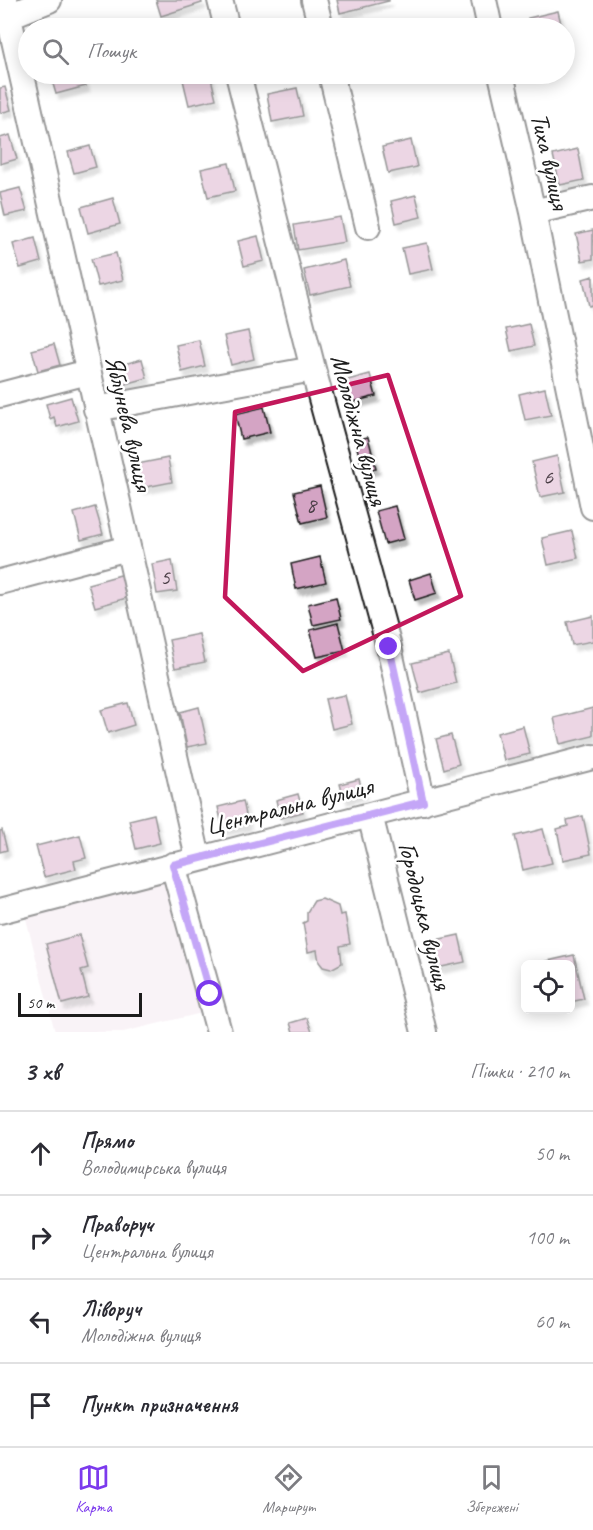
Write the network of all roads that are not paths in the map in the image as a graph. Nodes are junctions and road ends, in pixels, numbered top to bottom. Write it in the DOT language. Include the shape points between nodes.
graph roads {
  1 [pos="49,0"];
  2 [pos="220,0"];
  3 [pos="314,0"];
  4 [pos="484,0"];
  5 [pos="7,8"];
  6 [pos="224,18"];
  7 [pos="318,18"];
  8 [pos="488,18"];
  9 [pos="18,57"];
  10 [pos="24,84"];
  11 [pos="241,84"];
  12 [pos="333,84"];
  13 [pos="503,84"];
  14 [pos="593,198"];
  15 [pos="533,212"];
  16 [pos="368,227"];
  17 [pos="313,369"];
  18 [pos="88,372"];
  19 [pos="0,395"];
  20 [pos="96,409"];
  21 [pos="593,507"];
  22 [pos="128,548"];
  23 [pos="0,582"];
  24 [pos="593,757"];
  25 [pos="423,802"];
  26 [pos="370,815"];
  27 [pos="198,858"];
  28 [pos="173,865"];
  29 [pos="0,911"];
  30 [pos="219,1032"];
  31 [pos="424,1032"];
  1 -- 5 [label="street"];
  2 -- 6 [label="street"];
  3 -- 7 [label="street"];
  4 -- 8 [label="street"];
  5 -- 9 [label="street, Яблунева вулиця"];
  10 -- 18 [label="street, Яблунева вулиця"];
  11 -- 17 [label="street, Молодіжна вулиця"];
  12 -- 16 [label="street"];
  13 -- 15 [label="street, Тиха вулиця"];
  14 -- 15 [label="street"];
  15 -- 21 [label="street, Тиха вулиця"];
  17 -- 20 [label="street"];
  17 -- 25 [label="street, Молодіжна вулиця" via="389,647"];
  18 -- 19 [label="street"];
  18 -- 20 [label="street, Яблунева вулиця"];
  20 -- 22 [label="street, Яблунева вулиця"];
  22 -- 23 [label="street"];
  22 -- 27 [label="street, Яблунева вулиця"];
  24 -- 25 [label="street, Центральна вулиця"];
  25 -- 26 [label="street, Центральна вулиця"];
  26 -- 27 [label="street, Центральна вулиця"];
  26 -- 31 [label="street, Городоцька вулиця"];
  27 -- 28 [label="street, Центральна вулиця"];
  28 -- 29 [label="street, Центральна вулиця"];
  28 -- 30 [label="street"];
}
